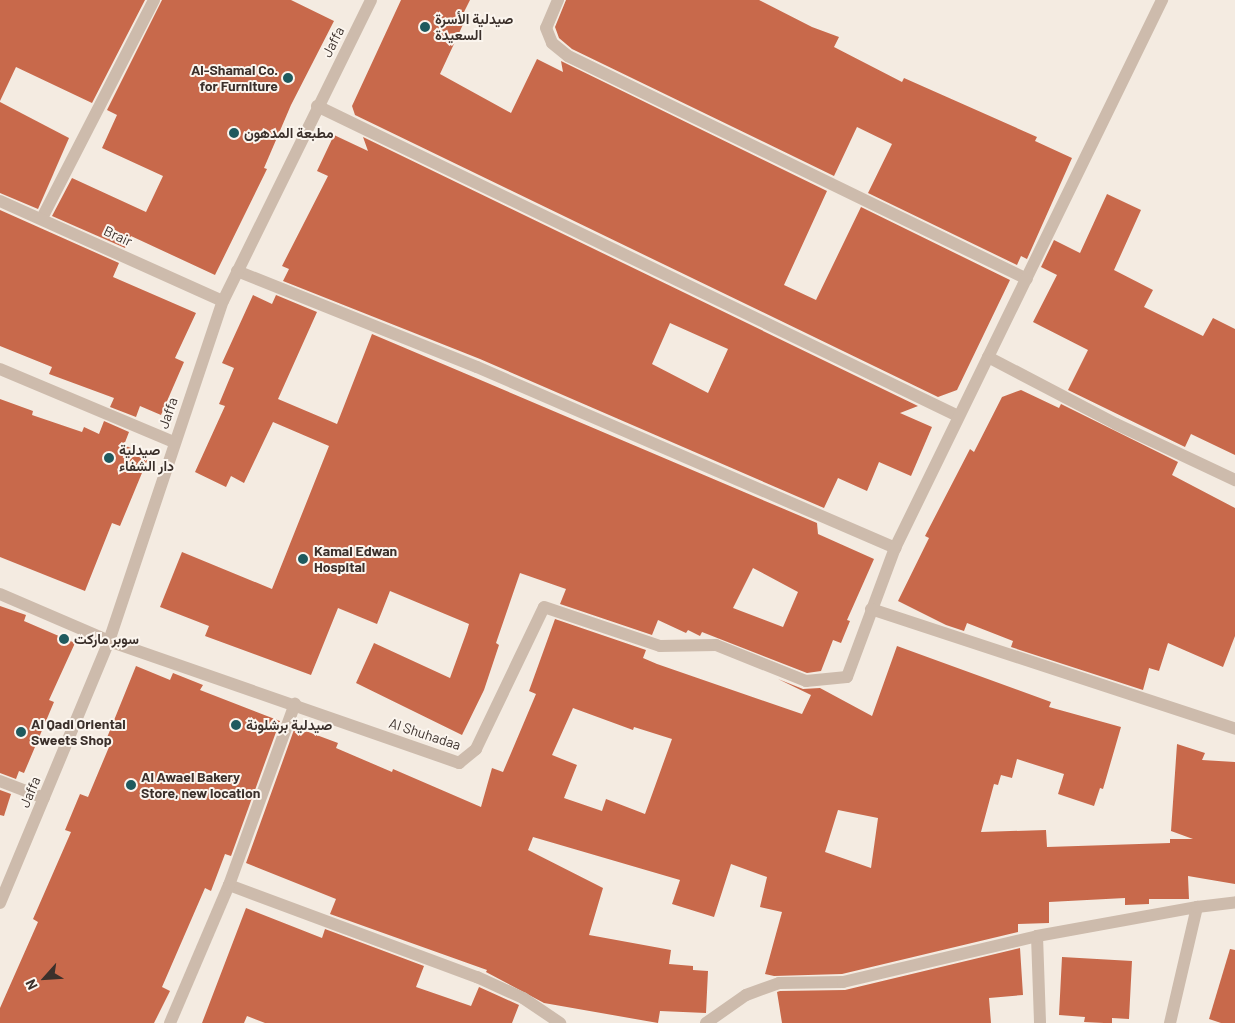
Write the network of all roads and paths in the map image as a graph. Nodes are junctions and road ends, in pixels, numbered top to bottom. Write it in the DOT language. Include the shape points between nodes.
graph roads {
  1 [pos="154,0"];
  2 [pos="371,0"];
  3 [pos="558,0"];
  4 [pos="1162,0"];
  5 [pos="317,106"];
  6 [pos="0,201"];
  7 [pos="42,218"];
  8 [pos="238,271"];
  9 [pos="1028,279"];
  10 [pos="223,301"];
  11 [pos="988,356"];
  12 [pos="0,369"];
  13 [pos="958,416"];
  14 [pos="174,442"];
  15 [pos="1235,480"];
  16 [pos="895,548"];
  17 [pos="0,594"];
  18 [pos="871,609"];
  19 [pos="109,641"];
  20 [pos="295,704"];
  21 [pos="1235,729"];
  22 [pos="0,781"];
  23 [pos="44,798"];
  24 [pos="229,885"];
  25 [pos="1235,902"];
  26 [pos="0,903"];
  27 [pos="1197,907"];
  28 [pos="1037,936"];
  29 [pos="170,1023"];
  30 [pos="560,1023"];
  31 [pos="706,1023"];
  32 [pos="1040,1023"];
  33 [pos="1170,1023"];
  1 -- 7 [label="street"];
  2 -- 5 [label="street, Jaffa"];
  3 -- 9 [label="street" via="546,28 552,43 568,56"];
  4 -- 9 [label="street"];
  5 -- 8 [label="street, Jaffa"];
  5 -- 13 [label="street"];
  6 -- 7 [label="street, Brair"];
  7 -- 10 [label="street, Brair"];
  8 -- 10 [label="street, Jaffa"];
  8 -- 16 [label="street" via="478,367"];
  9 -- 11 [label="street"];
  10 -- 14 [label="street, Jaffa"];
  11 -- 13 [label="street"];
  11 -- 15 [label="street" via="1116,424"];
  12 -- 14 [label="street"];
  13 -- 16 [label="street"];
  14 -- 19 [label="street, Jaffa"];
  16 -- 18 [label="street"];
  17 -- 19 [label="street, Al Shuhadaa"];
  18 -- 20 [label="street, Al Shuhadaa" via="848,677 806,681 716,645 660,646 544,606 476,749 459,763"];
  18 -- 21 [label="street"];
  19 -- 20 [label="street, Al Shuhadaa"];
  19 -- 23 [label="street, Jaffa"];
  20 -- 24 [label="street"];
  22 -- 23 [label="street"];
  23 -- 26 [label="street, Jaffa"];
  24 -- 29 [label="street"];
  24 -- 30 [label="street" via="477,977 523,998"];
  25 -- 27 [label="street"];
  27 -- 28 [label="street"];
  27 -- 33 [label="street"];
  28 -- 31 [label="street" via="843,982 779,983 746,994"];
  28 -- 32 [label="street"];
}
